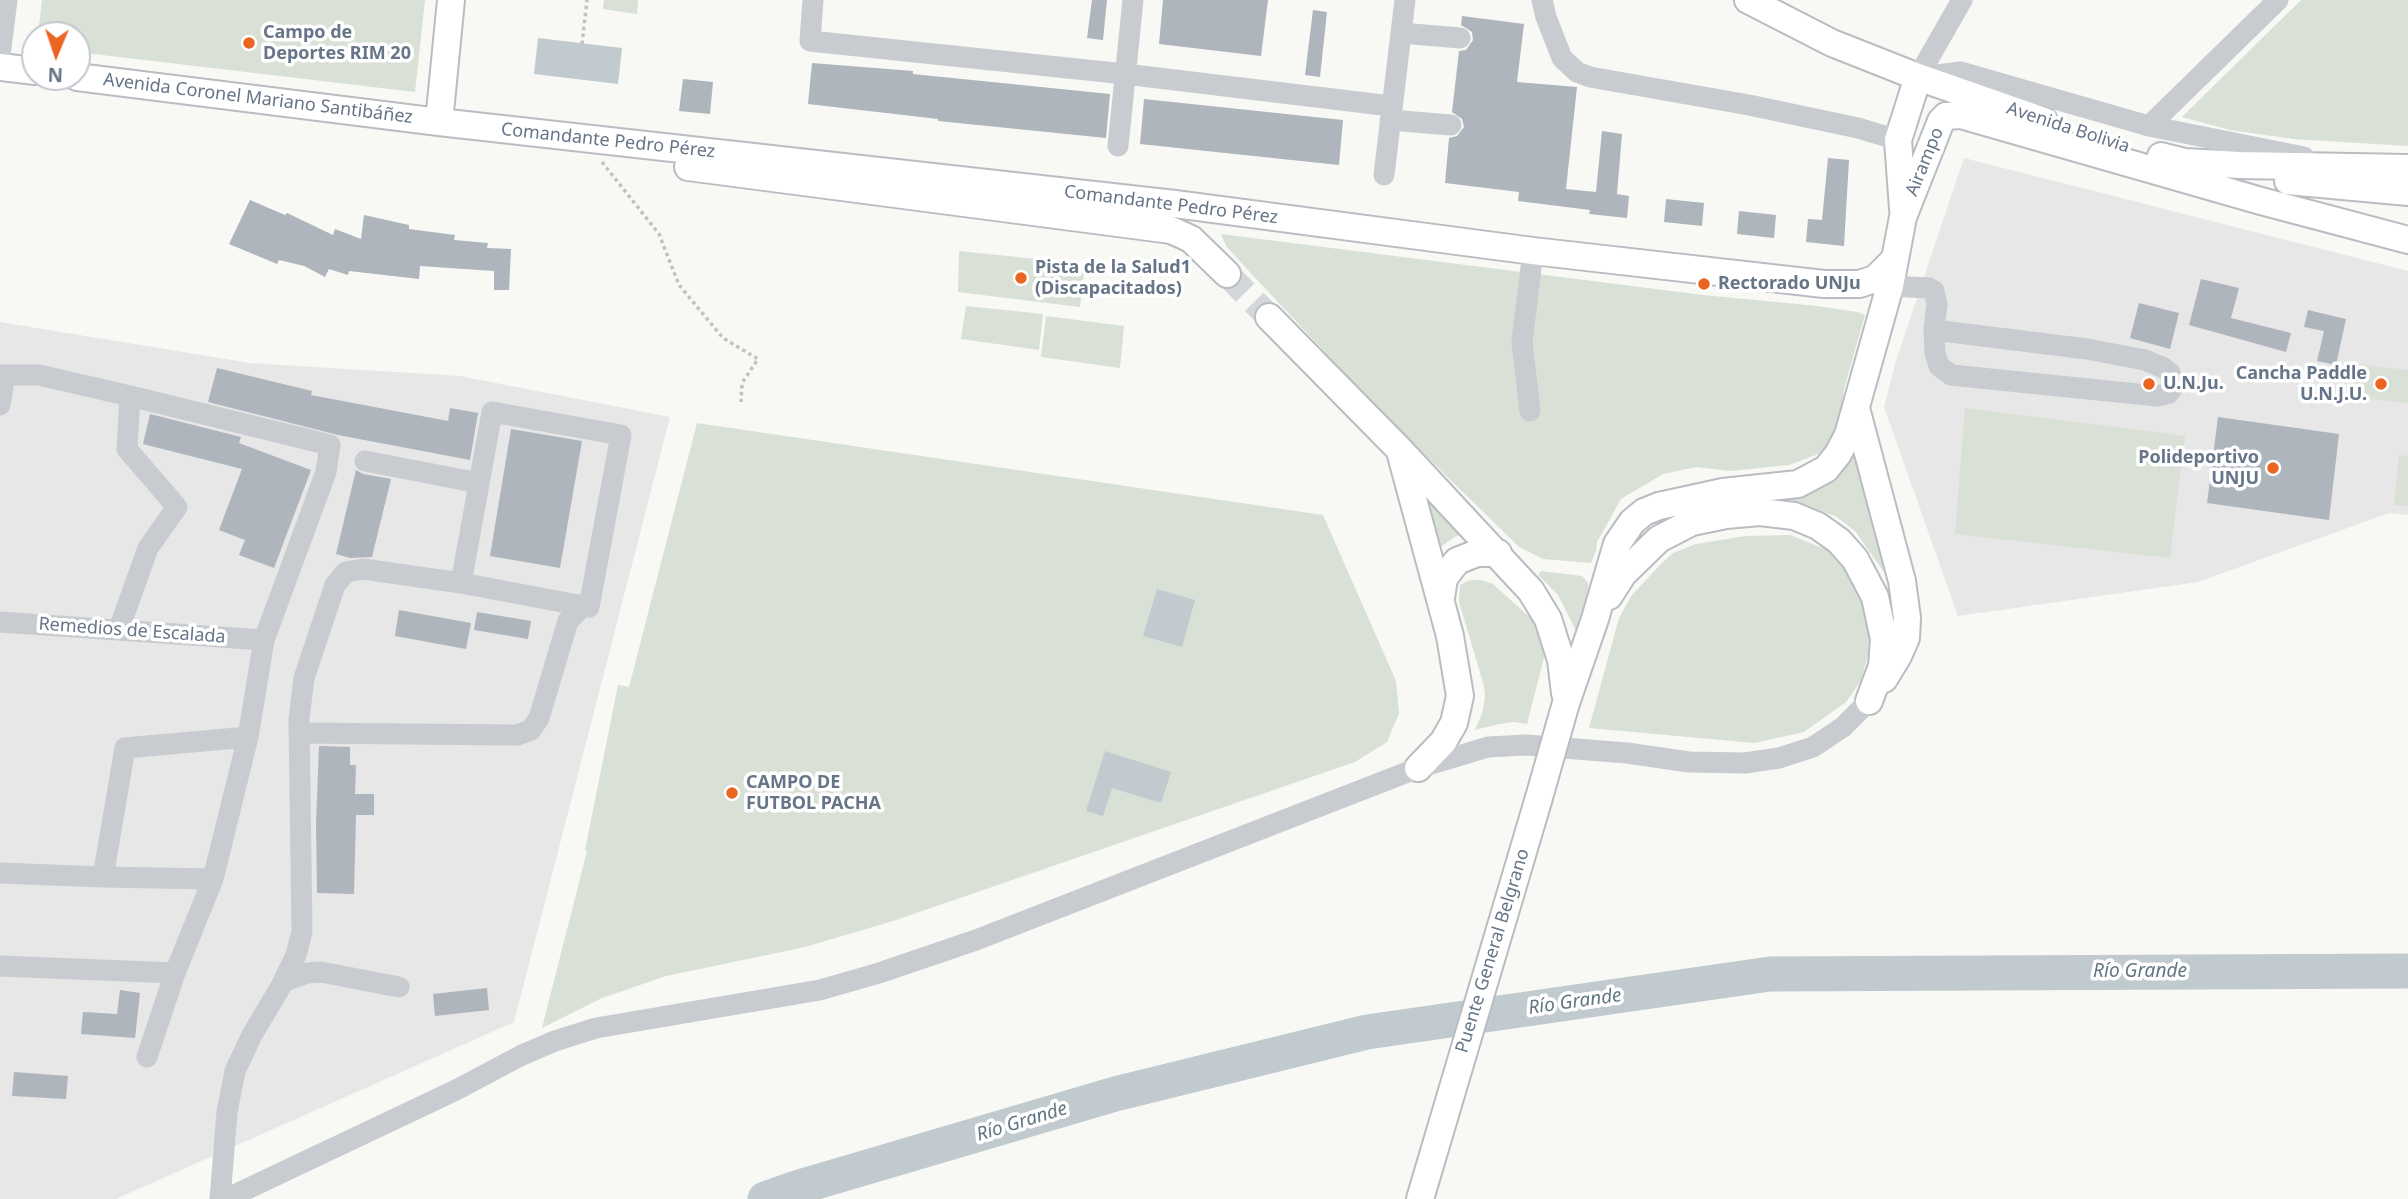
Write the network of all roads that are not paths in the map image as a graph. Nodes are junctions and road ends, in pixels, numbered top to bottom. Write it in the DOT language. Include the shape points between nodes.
graph roads {
  1 [pos="7,0"];
  2 [pos="452,0"];
  3 [pos="813,0"];
  4 [pos="1133,0"];
  5 [pos="1405,0"];
  6 [pos="1542,0"];
  7 [pos="1748,0"];
  8 [pos="1962,0"];
  9 [pos="2278,0"];
  10 [pos="1401,33"];
  11 [pos="1460,38"];
  12 [pos="0,56"];
  13 [pos="0,67"];
  14 [pos="21,69"];
  15 [pos="1125,74"];
  16 [pos="1918,77"];
  17 [pos="91,78"];
  18 [pos="1391,113"];
  19 [pos="1955,114"];
  20 [pos="439,122"];
  21 [pos="1451,125"];
  22 [pos="2149,126"];
  23 [pos="582,138"];
  24 [pos="1898,140"];
  25 [pos="1118,146"];
  26 [pos="2185,162"];
  27 [pos="2363,168"];
  28 [pos="2408,168"];
  29 [pos="1384,175"];
  30 [pos="2408,192"];
  31 [pos="1903,217"];
  32 [pos="2408,240"];
  33 [pos="1533,251"];
  34 [pos="1892,273"];
  35 [pos="1227,274"];
  36 [pos="1269,317"];
  37 [pos="1934,330"];
  38 [pos="3,375"];
  39 [pos="130,396"];
  40 [pos="0,405"];
  41 [pos="1855,405"];
  42 [pos="1530,411"];
  43 [pos="1400,450"];
  44 [pos="365,461"];
  45 [pos="479,483"];
  46 [pos="1498,553"];
  47 [pos="461,583"];
  48 [pos="1441,600"];
  49 [pos="583,606"];
  50 [pos="1595,619"];
  51 [pos="0,622"];
  52 [pos="119,629"];
  53 [pos="264,640"];
  54 [pos="1869,701"];
  55 [pos="1566,703"];
  56 [pos="299,733"];
  57 [pos="248,737"];
  58 [pos="1418,768"];
  59 [pos="0,873"];
  60 [pos="103,877"];
  61 [pos="213,879"];
  62 [pos="0,966"];
  63 [pos="175,973"];
  64 [pos="283,982"];
  65 [pos="398,987"];
  66 [pos="147,1057"];
  67 [pos="223,1199"];
  68 [pos="1420,1199"];
  1 -- 12 [label="street"];
  2 -- 20 [label="main road"];
  3 -- 15 [label="street" via="810,41"];
  4 -- 15 [label="street"];
  5 -- 10 [label="street"];
  6 -- 24 [label="street" via="1558,52 1577,72"];
  7 -- 16 [label="main road, Avenida Bolivia" via="1832,43"];
  8 -- 16 [label="street"];
  9 -- 22 [label="street"];
  10 -- 11 [label="street"];
  10 -- 18 [label="street"];
  13 -- 14 [label="main road"];
  15 -- 18 [label="street"];
  15 -- 25 [label="street"];
  16 -- 22 [label="street" via="1961,72"];
  16 -- 24 [label="main road, Airampo"];
  16 -- 26 [label="main road, Avenida Bolivia" via="2124,148"];
  17 -- 20 [label="main road, Avenida Coronel Mariano Santibáñez"];
  18 -- 21 [label="street"];
  18 -- 29 [label="street"];
  19 -- 31 [label="main road, Airampo" via="1941,121"];
  19 -- 32 [label="main road, Avenida Bolivia"];
  20 -- 23 [label="main road, Comandante Pedro Pérez"];
  22 -- 27 [label="street"];
  23 -- 33 [label="main road, Comandante Pedro Pérez" via="1175,204"];
  23 -- 35 [label="main road" via="677,166 1171,230 1191,239"];
  24 -- 31 [label="main road, Airampo"];
  26 -- 27 [label="main road, Avenida Bolivia"];
  26 -- 30 [label="main road" via="2246,176"];
  27 -- 28 [label="main road, Avenida Bolivia"];
  31 -- 34 [label="main road, Airampo"];
  33 -- 34 [label="main road, Comandante Pedro Pérez" via="1841,286"];
  33 -- 42 [label="street" via="1522,342"];
  34 -- 37 [label="street" via="1934,290"];
  34 -- 41 [label="main road, Airampo"];
  36 -- 43 [label="main road"];
  37 -- 37 [label="street" via="1936,360 1951,375 2157,396 2169,393 2174,384 2164,368 2145,360"];
  38 -- 39 [label="street" via="39,375"];
  38 -- 40 [label="street"];
  39 -- 52 [label="street" via="127,449 177,508 148,548"];
  39 -- 53 [label="street" via="330,445 326,472"];
  41 -- 50 [label="main road, Airampo" via="1838,454 1812,478 1798,484 1723,492 1644,512 1617,544"];
  41 -- 54 [label="main road" via="1902,581 1907,618 1906,638 1898,656"];
  43 -- 46 [label="main road"];
  43 -- 48 [label="main road"];
  44 -- 45 [label="street"];
  45 -- 47 [label="street"];
  45 -- 49 [label="street" via="492,412 621,435 589,607"];
  46 -- 48 [label="main road" via="1477,553 1457,561 1444,578"];
  46 -- 55 [label="main road" via="1548,618 1561,660"];
  47 -- 49 [label="street"];
  47 -- 56 [label="street" via="363,569 346,572 335,585 304,678"];
  48 -- 58 [label="main road" via="1457,667 1458,711 1443,742"];
  49 -- 56 [label="street" via="568,621 539,718 531,730 517,736"];
  50 -- 54 [label="main road" via="1623,574 1659,539 1692,522 1726,515 1794,516 1839,541 1872,590 1884,639 1882,666"];
  50 -- 55 [label="main road, Puente General Belgrano"];
  51 -- 52 [label="street, Remedios de Escalada"];
  52 -- 53 [label="street, Remedios de Escalada"];
  53 -- 57 [label="street"];
  54 -- 58 [label="street" via="1843,727 1813,747 1779,758 1689,762 1526,745 1488,747"];
  55 -- 68 [label="main road, Puente General Belgrano, bridge"];
  56 -- 64 [label="street" via="302,932"];
  57 -- 60 [label="street" via="125,748"];
  57 -- 61 [label="street"];
  58 -- 67 [label="street" via="989,935 879,973 820,990 596,1028 555,1041"];
  59 -- 60 [label="street"];
  60 -- 61 [label="street"];
  61 -- 63 [label="street"];
  62 -- 63 [label="street"];
  63 -- 66 [label="street"];
  64 -- 65 [label="street" via="321,972"];
  64 -- 67 [label="street" via="235,1071 227,1112"];
}
